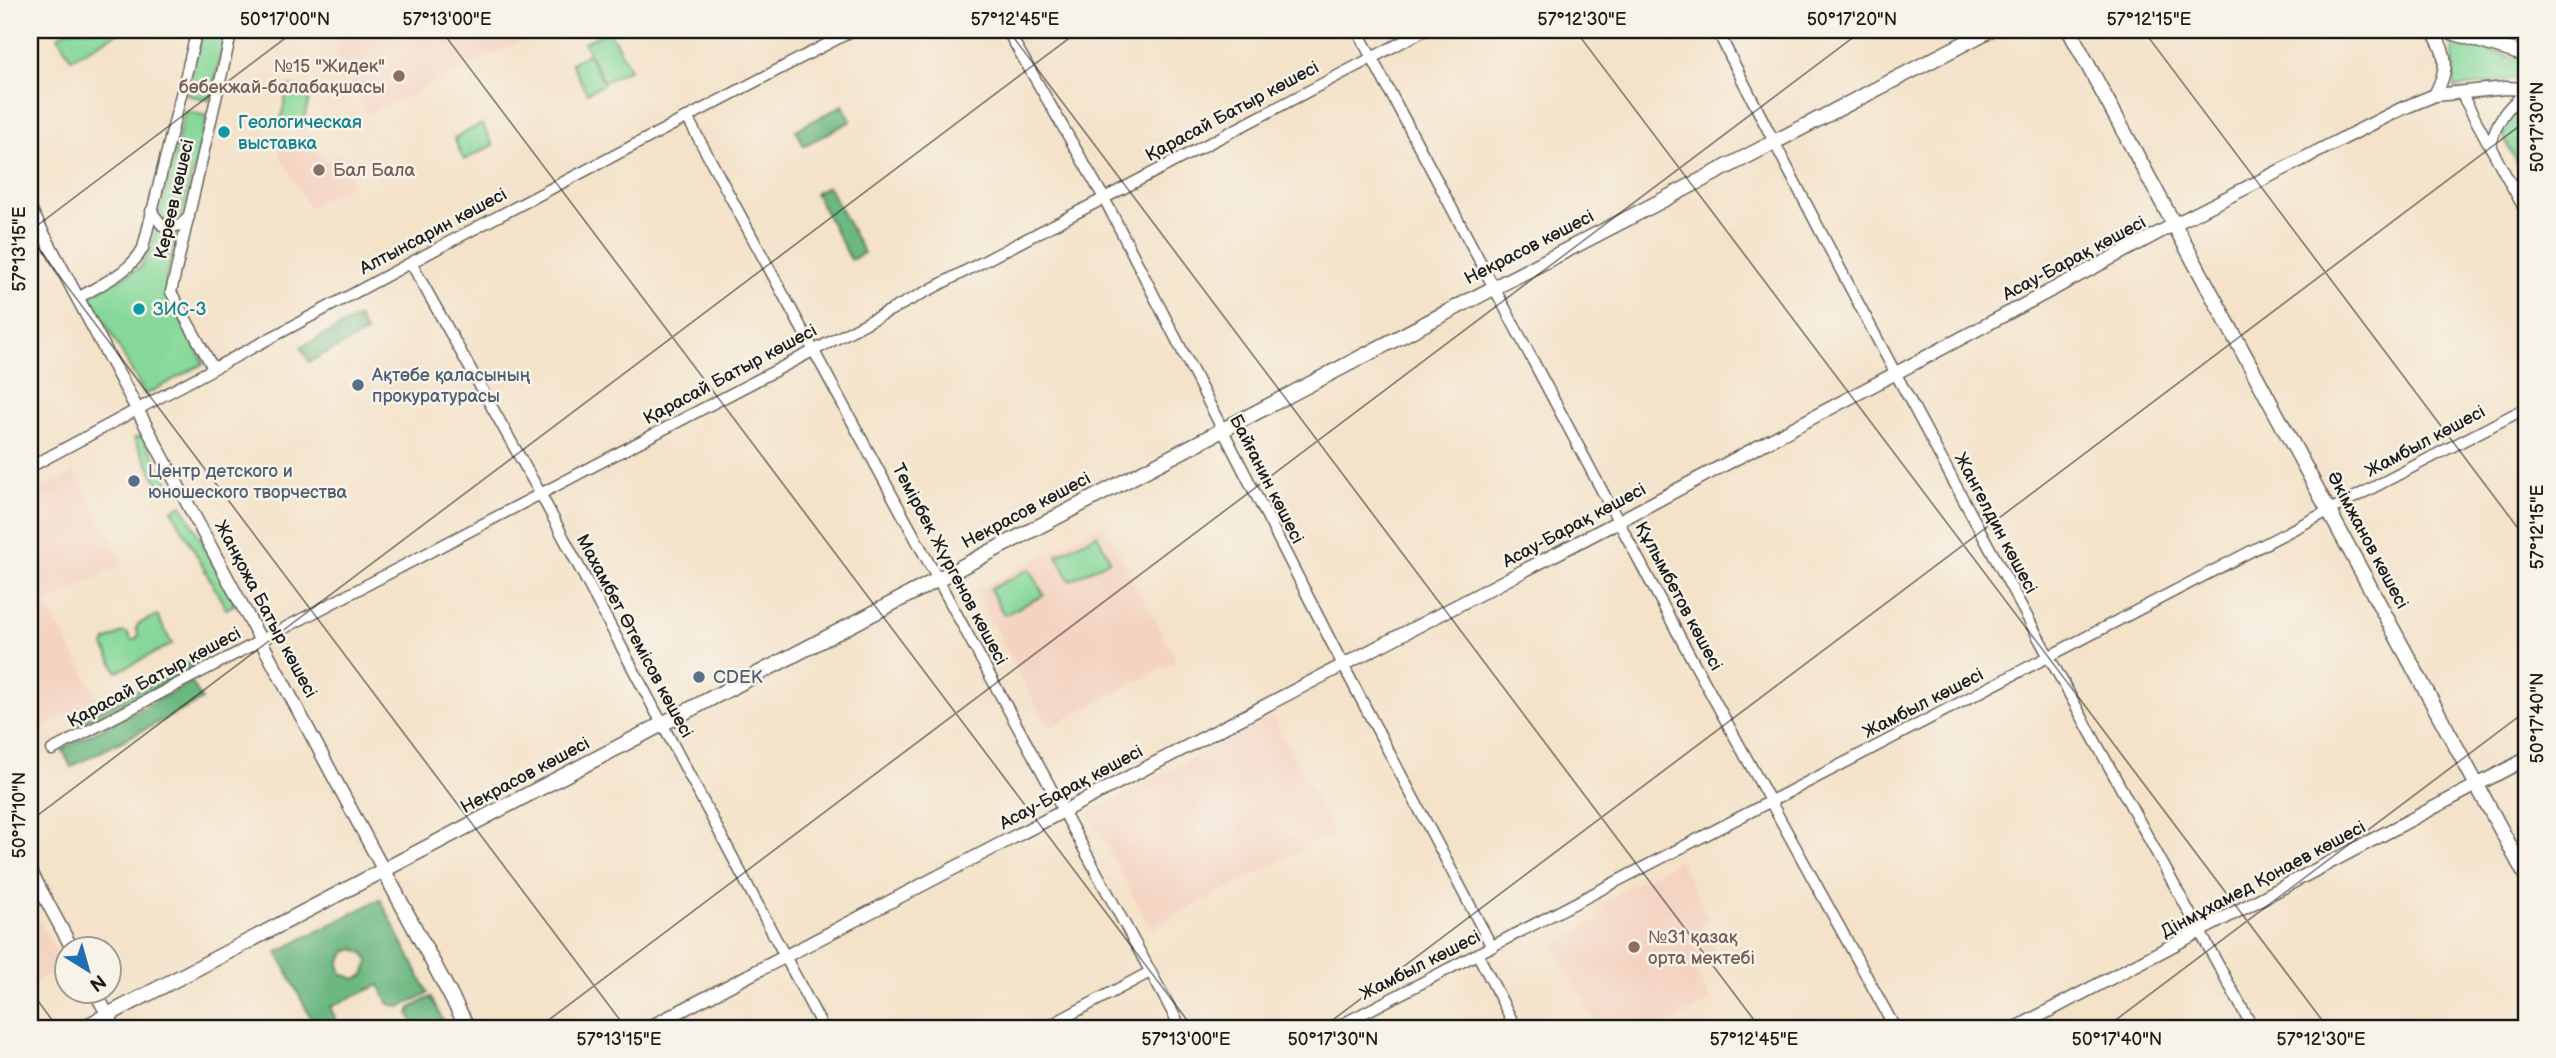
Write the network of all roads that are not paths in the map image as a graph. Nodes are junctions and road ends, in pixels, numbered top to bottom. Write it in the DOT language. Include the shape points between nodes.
graph roads {
  1 [pos="197,30"];
  2 [pos="232,30"];
  3 [pos="853,30"];
  4 [pos="1007,30"];
  5 [pos="1357,30"];
  6 [pos="1425,30"];
  7 [pos="1717,30"];
  8 [pos="1990,30"];
  9 [pos="2069,30"];
  10 [pos="2432,30"];
  11 [pos="2445,30"];
  12 [pos="2526,55"];
  13 [pos="1372,57"];
  14 [pos="2526,91"];
  15 [pos="2461,93"];
  16 [pos="2435,95"];
  17 [pos="687,117"];
  18 [pos="1773,142"];
  19 [pos="2490,147"];
  20 [pos="1104,198"];
  21 [pos="30,209"];
  22 [pos="152,211"];
  23 [pos="2526,212"];
  24 [pos="188,217"];
  25 [pos="2175,224"];
  26 [pos="411,263"];
  27 [pos="1495,286"];
  28 [pos="78,298"];
  29 [pos="814,349"];
  30 [pos="213,368"];
  31 [pos="1896,373"];
  32 [pos="2526,408"];
  33 [pos="137,410"];
  34 [pos="1221,428"];
  35 [pos="30,467"];
  36 [pos="540,493"];
  37 [pos="2330,511"];
  38 [pos="1619,521"];
  39 [pos="939,579"];
  40 [pos="261,640"];
  41 [pos="2049,658"];
  42 [pos="1343,665"];
  43 [pos="661,725"];
  44 [pos="52,750"];
  45 [pos="2526,759"];
  46 [pos="2477,785"];
  47 [pos="1769,802"];
  48 [pos="1064,811"];
  49 [pos="30,870"];
  50 [pos="384,871"];
  51 [pos="2526,876"];
  52 [pos="2200,932"];
  53 [pos="65,936"];
  54 [pos="1492,947"];
  55 [pos="1478,954"];
  56 [pos="785,957"];
  57 [pos="1150,972"];
  58 [pos="103,1006"];
  59 [pos="112,1022"];
  60 [pos="83,1028"];
  61 [pos="468,1028"];
  62 [pos="648,1028"];
  63 [pos="823,1028"];
  64 [pos="1045,1028"];
  65 [pos="1181,1028"];
  66 [pos="1335,1028"];
  67 [pos="1516,1028"];
  68 [pos="1895,1028"];
  69 [pos="2016,1028"];
  70 [pos="2253,1028"];
  1 -- 22 [label="street, Кереев көшесі"];
  2 -- 24 [label="street, Кереев көшесі"];
  3 -- 17 [label="street, Алтынсарин көшесі"];
  4 -- 20 [label="street, Байғанин көшесі"];
  5 -- 13 [label="street, Құлымбетов көшесі"];
  6 -- 13 [label="street, Қарасай Батыр көшесі"];
  7 -- 18 [label="street, Жангелдин көшесі"];
  8 -- 18 [label="main road, Некрасов көшесі"];
  9 -- 25 [label="main road, Әкімжанов көшесі"];
  10 -- 16 [label="street" via="2446,65"];
  11 -- 12 [label="main road"];
  13 -- 20 [label="street, Қарасай Батыр көшесі"];
  13 -- 27 [label="street, Құлымбетов көшесі"];
  14 -- 15 [label="street, Асау-Барақ көшесі"];
  14 -- 19 [label="street" via="2499,120"];
  15 -- 16 [label="street, Асау-Барақ көшесі"];
  15 -- 19 [label="street"];
  16 -- 25 [label="street, Асау-Барақ көшесі"];
  17 -- 26 [label="street, Алтынсарин көшесі"];
  17 -- 29 [label="street, Темірбек Жүргенов көшесі"];
  18 -- 27 [label="main road, Некрасов көшесі"];
  18 -- 31 [label="street, Жангелдин көшесі"];
  19 -- 23 [label="street"];
  20 -- 29 [label="street, Қарасай Батыр көшесі"];
  20 -- 34 [label="street, Байғанин көшесі"];
  21 -- 28 [label="street, Жанқожа Батыр көшесі"];
  22 -- 24 [label="street" via="168,228"];
  22 -- 28 [label="street, Кереев көшесі" via="138,258"];
  24 -- 30 [label="street, Кереев көшесі" via="171,292"];
  25 -- 31 [label="street, Асау-Барақ көшесі"];
  25 -- 37 [label="main road, Әкімжанов көшесі"];
  26 -- 30 [label="street, Алтынсарин көшесі"];
  26 -- 36 [label="street, Махамбет Өтемісов көшесі"];
  27 -- 34 [label="main road, Некрасов көшесі"];
  27 -- 38 [label="street, Құлымбетов көшесі"];
  28 -- 33 [label="street, Жанқожа Батыр көшесі"];
  29 -- 36 [label="street, Қарасай Батыр көшесі"];
  29 -- 39 [label="street, Темірбек Жүргенов көшесі"];
  30 -- 33 [label="street, Алтынсарин көшесі"];
  31 -- 38 [label="street, Асау-Барақ көшесі"];
  31 -- 41 [label="street, Жангелдин көшесі"];
  32 -- 37 [label="street, Жамбыл көшесі"];
  33 -- 35 [label="street, Алтынсарин көшесі"];
  33 -- 40 [label="street, Жанқожа Батыр көшесі"];
  34 -- 39 [label="main road, Некрасов көшесі"];
  34 -- 42 [label="street, Байғанин көшесі"];
  36 -- 40 [label="street, Қарасай Батыр көшесі"];
  36 -- 43 [label="street, Махамбет Өтемісов көшесі"];
  37 -- 41 [label="street, Жамбыл көшесі"];
  37 -- 46 [label="main road, Әкімжанов көшесі"];
  38 -- 42 [label="street, Асау-Барақ көшесі"];
  38 -- 47 [label="street, Құлымбетов көшесі"];
  39 -- 43 [label="main road, Некрасов көшесі"];
  39 -- 48 [label="street, Темірбек Жүргенов көшесі"];
  40 -- 44 [label="street, Қарасай Батыр көшесі"];
  40 -- 50 [label="street, Жанқожа Батыр көшесі"];
  41 -- 47 [label="street, Жамбыл көшесі"];
  41 -- 52 [label="street, Жангелдин көшесі"];
  42 -- 48 [label="street, Асау-Барақ көшесі"];
  42 -- 54 [label="street, Байғанин көшесі"];
  43 -- 50 [label="main road, Некрасов көшесі"];
  43 -- 56 [label="street, Махамбет Өтемісов көшесі"];
  45 -- 46 [label="street, Дінмұхамед Қонаев көшесі"];
  46 -- 51 [label="main road, Әкімжанов көшесі"];
  46 -- 52 [label="street, Дінмұхамед Қонаев көшесі"];
  47 -- 54 [label="street, Жамбыл көшесі"];
  47 -- 68 [label="street, Құлымбетов көшесі"];
  48 -- 56 [label="street, Асау-Барақ көшесі"];
  48 -- 57 [label="street, Темірбек Жүргенов көшесі"];
  49 -- 53 [label="street"];
  50 -- 59 [label="main road, Некрасов көшесі"];
  50 -- 61 [label="main road, Жанқожа Батыр көшесі"];
  52 -- 69 [label="street, Дінмұхамед Қонаев көшесі"];
  52 -- 70 [label="street, Жангелдин көшесі"];
  54 -- 55 [label="street, Жамбыл көшесі"];
  55 -- 66 [label="street, Жамбыл көшесі"];
  55 -- 67 [label="street"];
  56 -- 62 [label="street, Асау-Барақ көшесі"];
  56 -- 63 [label="street, Махамбет Өтемісов көшесі"];
  57 -- 64 [label="street"];
  57 -- 65 [label="street, Темірбек Жүргенов көшесі"];
  58 -- 59 [label="street"];
  59 -- 60 [label="main road, Некрасов көшесі"];
}
